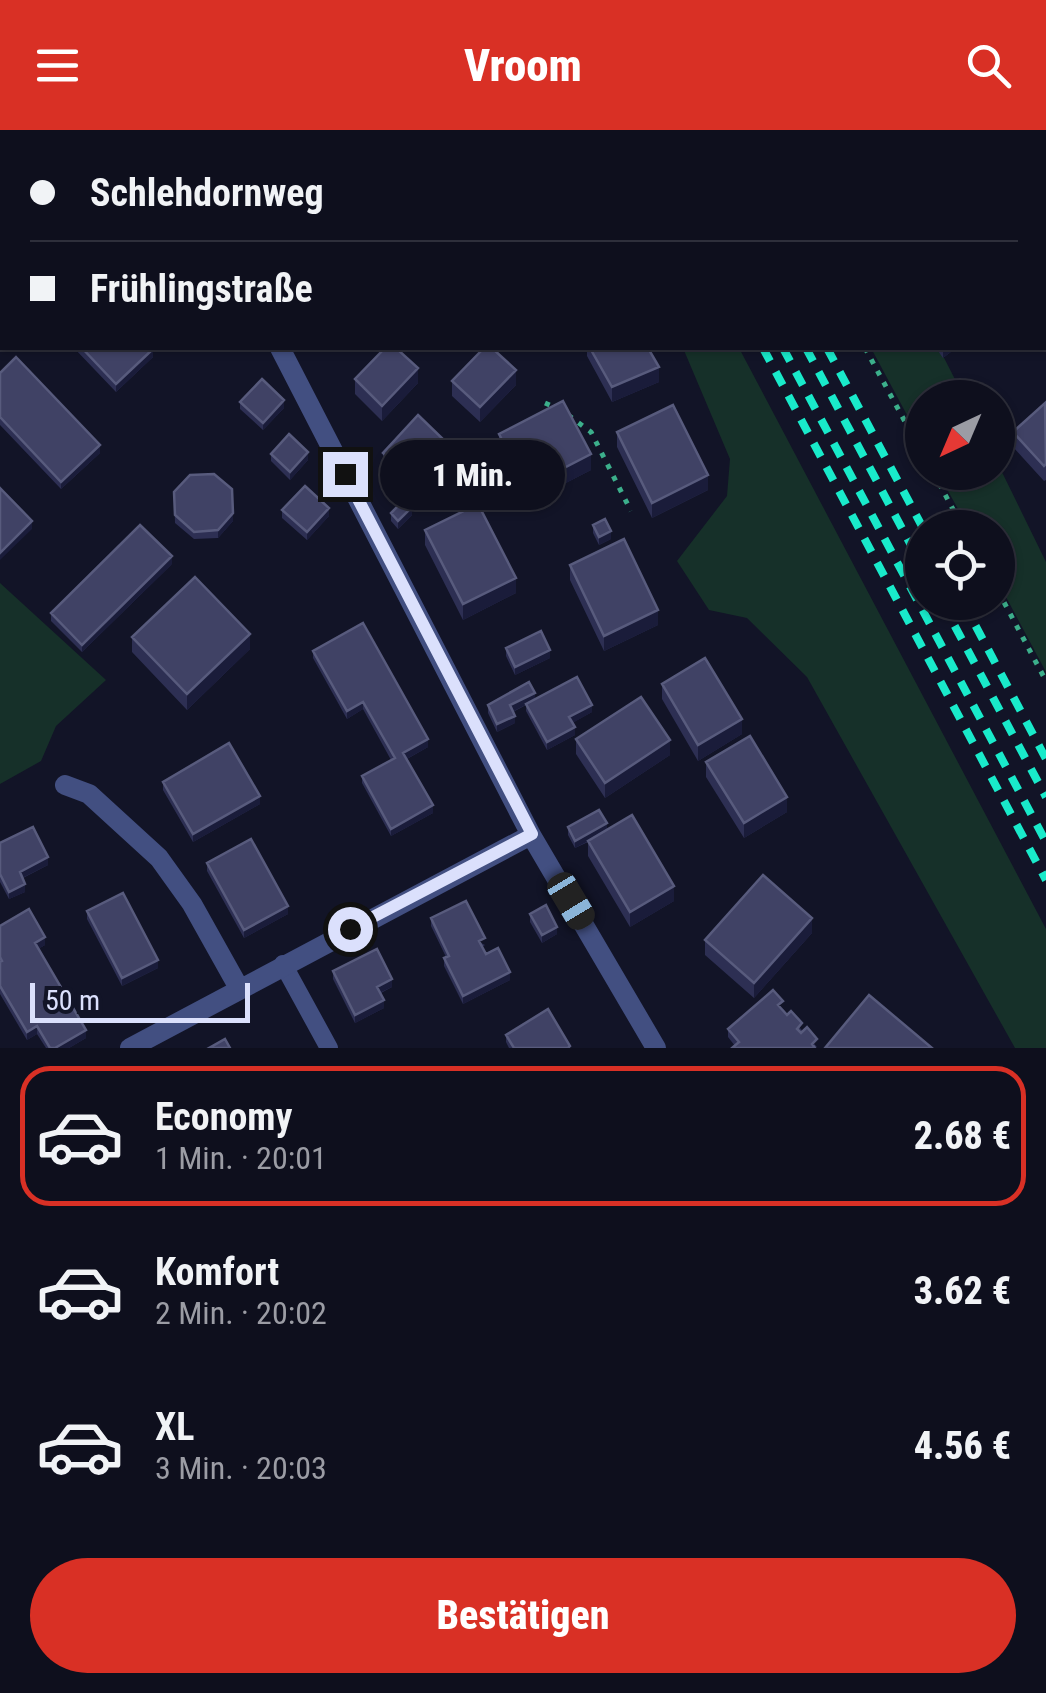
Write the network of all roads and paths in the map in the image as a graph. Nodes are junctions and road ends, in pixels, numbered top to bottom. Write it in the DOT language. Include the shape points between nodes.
graph roads {
  1 [pos="281,350"];
  2 [pos="867,350"];
  3 [pos="545,403"];
  4 [pos="905,421"];
  5 [pos="631,511"];
  6 [pos="1014,620"];
  7 [pos="1046,680"];
  8 [pos="65,786"];
  9 [pos="532,834"];
  10 [pos="283,964"];
  11 [pos="240,988"];
  12 [pos="130,1048"];
  13 [pos="329,1048"];
  14 [pos="656,1048"];
  1 -- 9 [label="street"];
  2 -- 4 [label="path"];
  3 -- 5 [label="path" via="591,432"];
  6 -- 7 [label="path"];
  8 -- 11 [label="street" via="88,794 159,858"];
  9 -- 10 [label="street"];
  9 -- 14 [label="street"];
  10 -- 11 [label="street"];
  10 -- 13 [label="lane"];
  11 -- 12 [label="street"];
}
